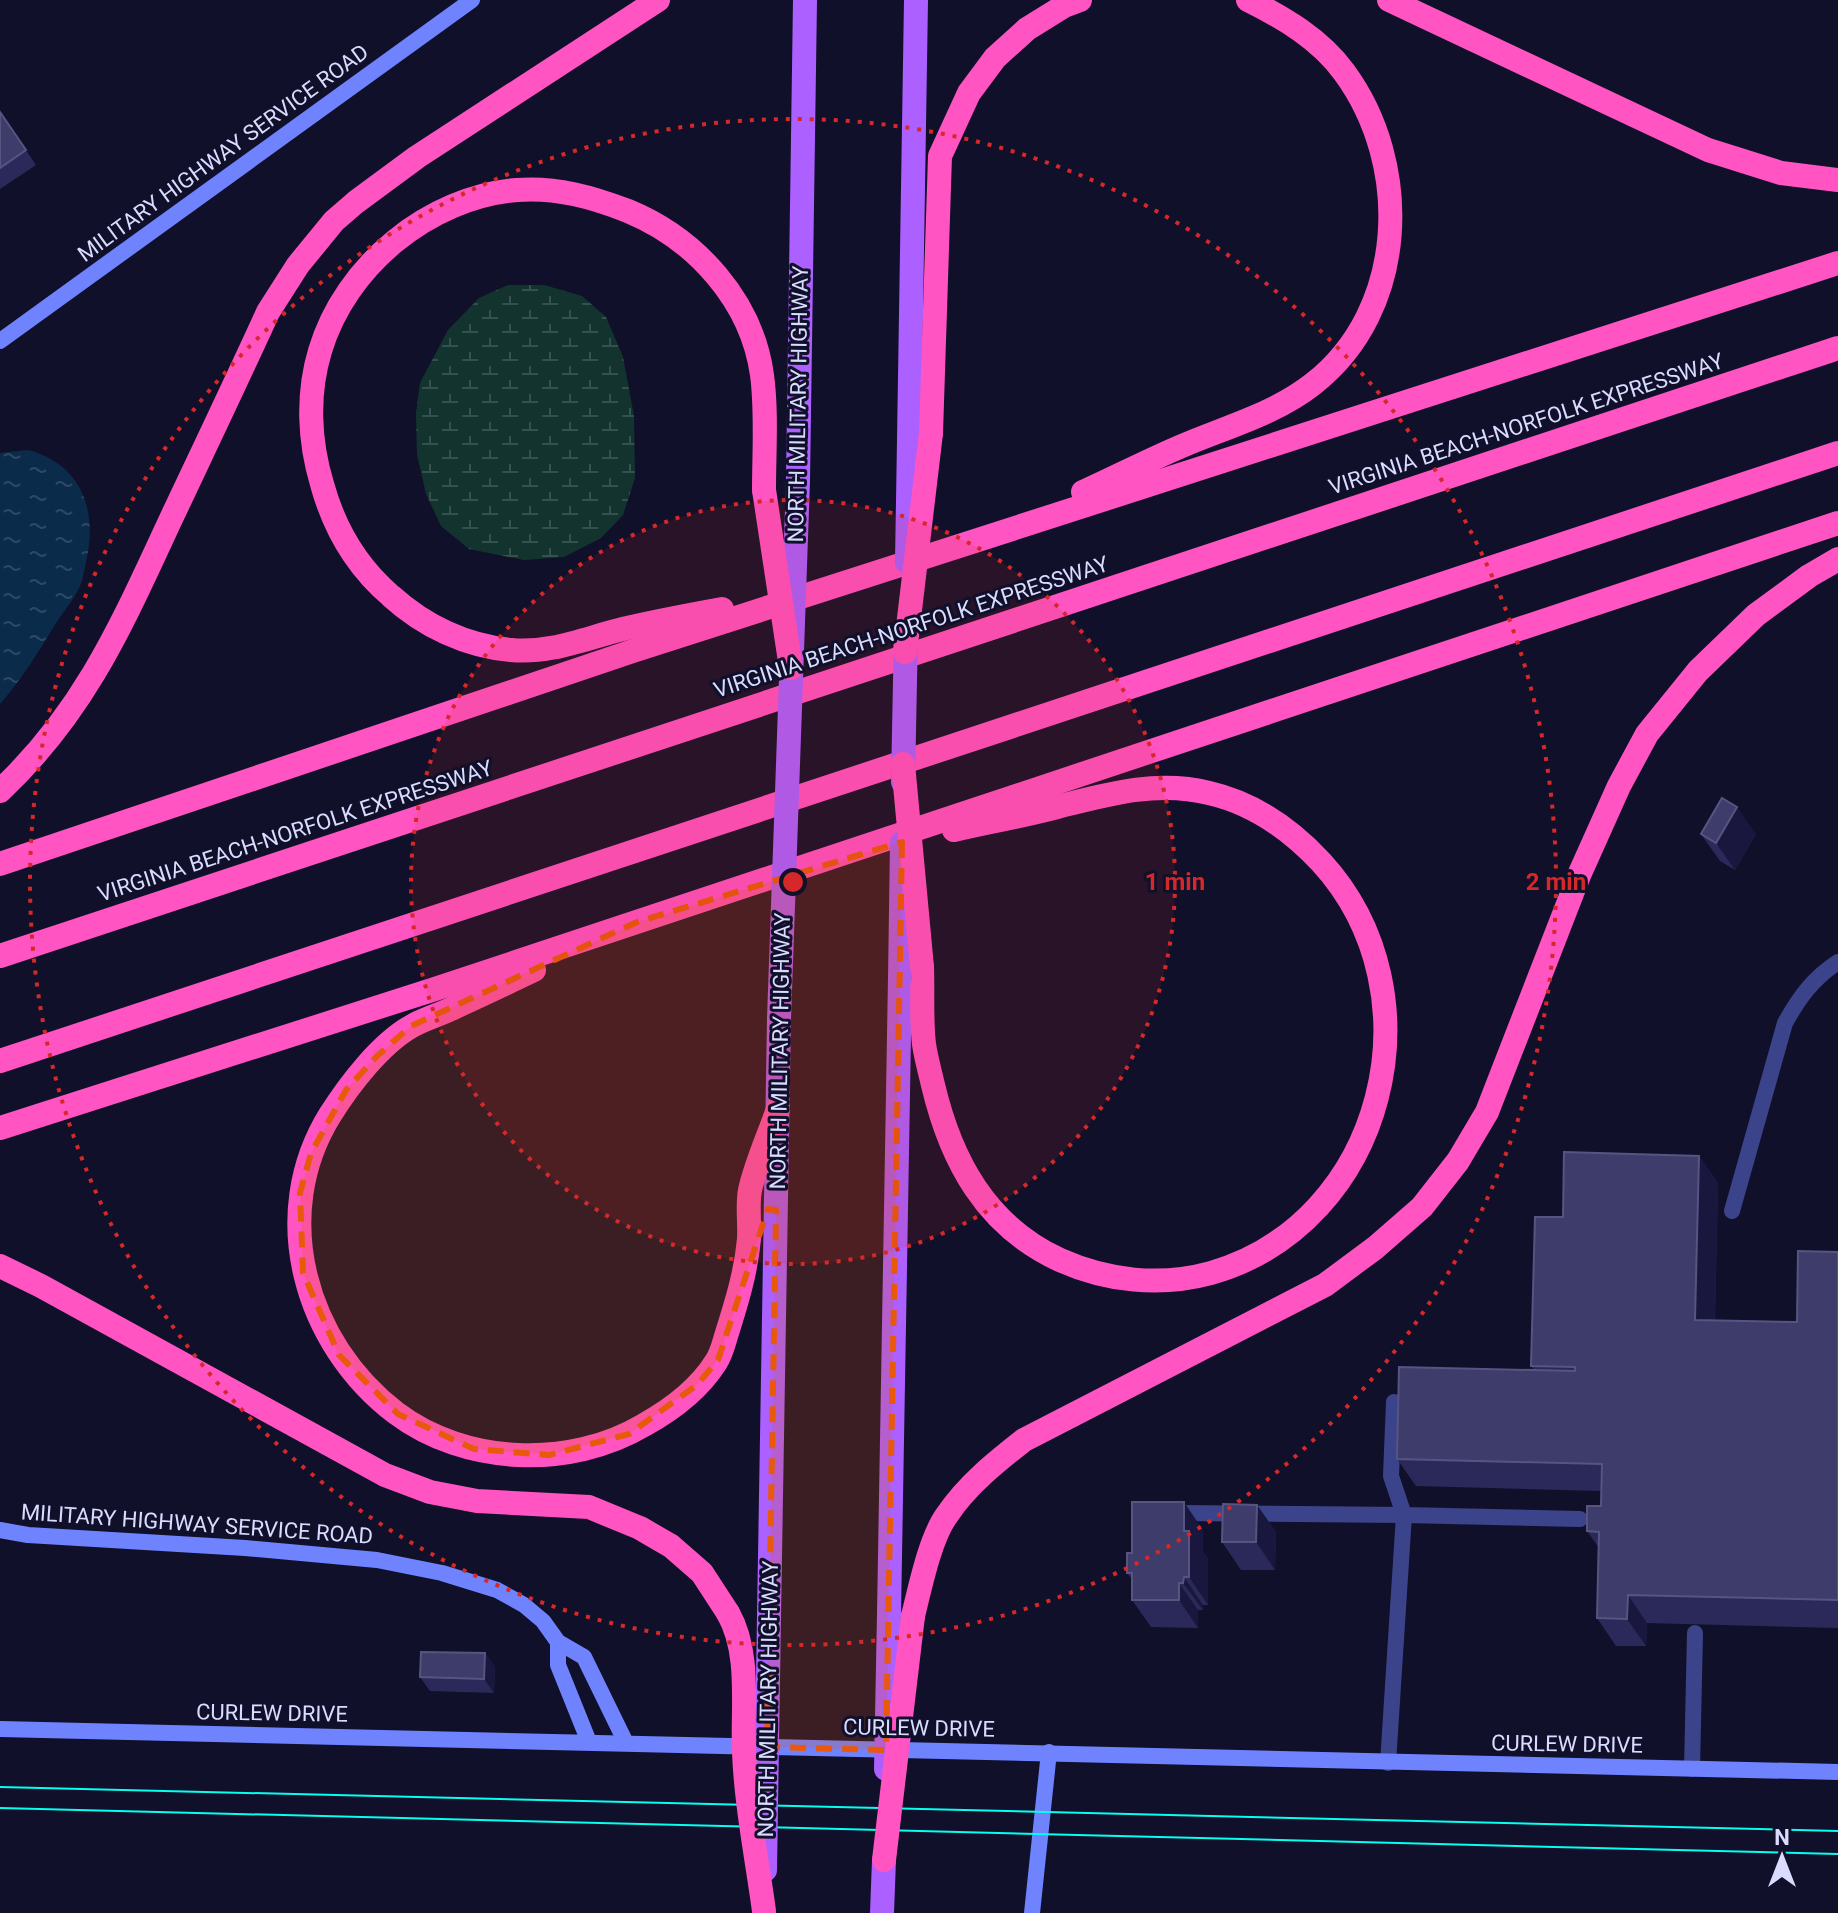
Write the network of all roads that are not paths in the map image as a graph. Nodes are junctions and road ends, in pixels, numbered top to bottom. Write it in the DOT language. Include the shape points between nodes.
graph roads {
  1 [pos="472,0"];
  2 [pos="658,0"];
  3 [pos="805,0"];
  4 [pos="916,0"];
  5 [pos="1080,0"];
  6 [pos="1248,0"];
  7 [pos="1389,0"];
  8 [pos="1838,180"];
  9 [pos="1838,263"];
  10 [pos="0,341"];
  11 [pos="1838,348"];
  12 [pos="920,437"];
  13 [pos="1838,453"];
  14 [pos="1838,523"];
  15 [pos="996,534"];
  16 [pos="1838,559"];
  17 [pos="846,584"];
  18 [pos="905,652"];
  19 [pos="791,668"];
  20 [pos="903,764"];
  21 [pos="0,791"];
  22 [pos="827,858"];
  23 [pos="0,864"];
  24 [pos="637,922"];
  25 [pos="0,956"];
  26 [pos="1838,962"];
  27 [pos="0,1061"];
  28 [pos="778,1109"];
  29 [pos="0,1128"];
  30 [pos="1732,1211"];
  31 [pos="0,1266"];
  32 [pos="1394,1402"];
  33 [pos="1177,1513"];
  34 [pos="1404,1515"];
  35 [pos="1580,1519"];
  36 [pos="0,1530"];
  37 [pos="901,1615"];
  38 [pos="1695,1633"];
  39 [pos="558,1642"];
  40 [pos="0,1729"];
  41 [pos="589,1742"];
  42 [pos="626,1743"];
  43 [pos="1049,1752"];
  44 [pos="1388,1763"];
  45 [pos="1692,1769"];
  46 [pos="1838,1772"];
  47 [pos="884,1860"];
  48 [pos="764,1912"];
  49 [pos="882,1913"];
  50 [pos="1032,1913"];
  1 -- 10 [label="street, MILITARY HIGHWAY SERVICE ROAD"];
  2 -- 21 [label="highway" via="417,157 334,221 268,312 112,646 75,705"];
  3 -- 19 [label="main road, NORTH MILITARY HIGHWAY, bridge"];
  4 -- 12 [label="main road"];
  5 -- 12 [label="highway" via="1027,29 995,58 969,93 940,156"];
  6 -- 15 [label="highway" via="1315,41 1343,70 1378,133 1390,180 1391,229 1383,276 1369,314 1347,349 1314,384 1265,413 1180,446"];
  7 -- 8 [label="highway" via="1708,150 1781,173"];
  9 -- 15 [label="highway"];
  11 -- 25 [label="highway, VIRGINIA BEACH-NORFOLK EXPRESSWAY"];
  12 -- 18 [label="highway, bridge"];
  13 -- 27 [label="highway"];
  14 -- 22 [label="highway"];
  15 -- 17 [label="highway"];
  16 -- 37 [label="highway" via="1756,615 1698,671 1647,734 1580,873 1487,1112 1422,1207 1325,1285 1024,1440 994,1463 945,1517"];
  17 -- 19 [label="highway, bridge" via="622,629 557,647 513,651 442,632 406,610 349,549 330,512 316,463 312,391 320,350 358,278 411,229 439,212 476,197 516,190 596,198 649,220 684,242 734,298 762,375 764,490"];
  17 -- 23 [label="highway"];
  18 -- 20 [label="main road, bridge"];
  19 -- 28 [label="main road, NORTH MILITARY HIGHWAY, bridge"];
  20 -- 22 [label="highway, bridge" via="922,967 924,1044 952,1150 972,1186 1004,1223 1044,1252 1081,1269 1161,1281 1193,1278 1261,1254 1330,1195 1368,1129 1381,1088 1386,1045 1382,994 1376,960 1357,912 1310,850 1273,820 1209,792 1147,788 1110,792 1055,808"];
  20 -- 37 [label="main road, bridge"];
  22 -- 24 [label="highway"];
  24 -- 28 [label="highway" via="411,1026 346,1090 311,1153 300,1193 298,1233 303,1273 339,1355 398,1414 434,1435 474,1449 549,1455 629,1434 665,1413 718,1360 745,1280 750,1192"];
  24 -- 29 [label="highway"];
  26 -- 30 [label="street" via="1801,995 1785,1023"];
  28 -- 48 [label="main road, NORTH MILITARY HIGHWAY, bridge"];
  31 -- 48 [label="highway, bridge" via="385,1475 430,1492 477,1501 589,1507 671,1546 702,1573 735,1625 743,1679 744,1754"];
  32 -- 34 [label="street" via="1391,1476"];
  33 -- 34 [label="street"];
  34 -- 35 [label="street"];
  34 -- 44 [label="street"];
  36 -- 39 [label="street, MILITARY HIGHWAY SERVICE ROAD" via="377,1560 442,1573 497,1590 524,1605"];
  37 -- 47 [label="highway, bridge"];
  38 -- 45 [label="street"];
  39 -- 41 [label="street" via="558,1665"];
  39 -- 42 [label="street, MILITARY HIGHWAY SERVICE ROAD" via="584,1657"];
  40 -- 41 [label="street, CURLEW DRIVE"];
  41 -- 42 [label="street, CURLEW DRIVE"];
  42 -- 43 [label="street, CURLEW DRIVE"];
  43 -- 44 [label="street, CURLEW DRIVE"];
  43 -- 50 [label="street"];
  44 -- 45 [label="street, CURLEW DRIVE"];
  45 -- 46 [label="street, CURLEW DRIVE"];
  47 -- 49 [label="main road"];
}
